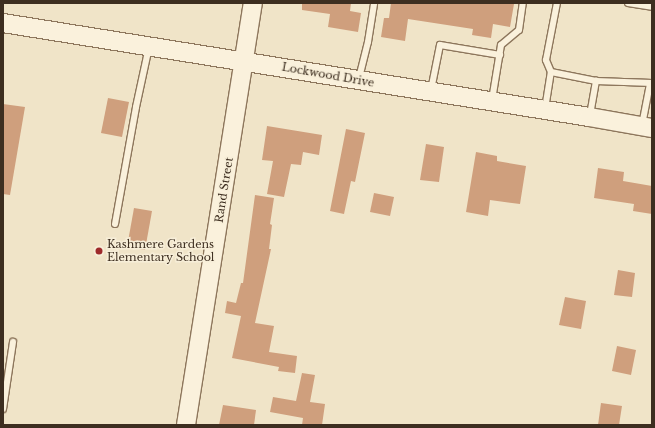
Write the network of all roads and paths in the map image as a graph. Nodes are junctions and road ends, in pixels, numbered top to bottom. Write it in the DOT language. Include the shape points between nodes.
graph roads {
  1 [pos="253,3"];
  2 [pos="374,3"];
  3 [pos="523,3"];
  4 [pos="557,3"];
  5 [pos="628,3"];
  6 [pos="652,7"];
  7 [pos="3,23"];
  8 [pos="149,46"];
  9 [pos="500,55"];
  10 [pos="245,61"];
  11 [pos="551,72"];
  12 [pos="358,80"];
  13 [pos="596,81"];
  14 [pos="651,84"];
  15 [pos="431,92"];
  16 [pos="491,101"];
  17 [pos="545,110"];
  18 [pos="589,117"];
  19 [pos="647,127"];
  20 [pos="115,224"];
  21 [pos="13,342"];
  22 [pos="4,389"];
  23 [pos="3,409"];
  24 [pos="186,425"];
  1 -- 10 [label="main road, Rand Street"];
  2 -- 12 [label="lane" via="368,42"];
  3 -- 9 [label="lane" via="519,30 501,45"];
  4 -- 11 [label="lane" via="546,60"];
  5 -- 6 [label="lane"];
  7 -- 8 [label="main road, Lockwood Drive"];
  8 -- 10 [label="main road, Lockwood Drive"];
  8 -- 20 [label="lane"];
  9 -- 15 [label="lane" via="440,45"];
  9 -- 16 [label="lane"];
  10 -- 12 [label="main road, Lockwood Drive"];
  10 -- 24 [label="main road, Rand Street"];
  11 -- 13 [label="lane"];
  11 -- 17 [label="lane"];
  12 -- 15 [label="main road, Lockwood Drive"];
  13 -- 14 [label="lane"];
  13 -- 18 [label="lane"];
  14 -- 19 [label="lane"];
  15 -- 16 [label="main road, Lockwood Drive"];
  16 -- 17 [label="main road, Lockwood Drive"];
  17 -- 18 [label="main road, Lockwood Drive"];
  18 -- 19 [label="main road, Lockwood Drive"];
  21 -- 22 [label="lane"];
  22 -- 23 [label="lane"];
}
